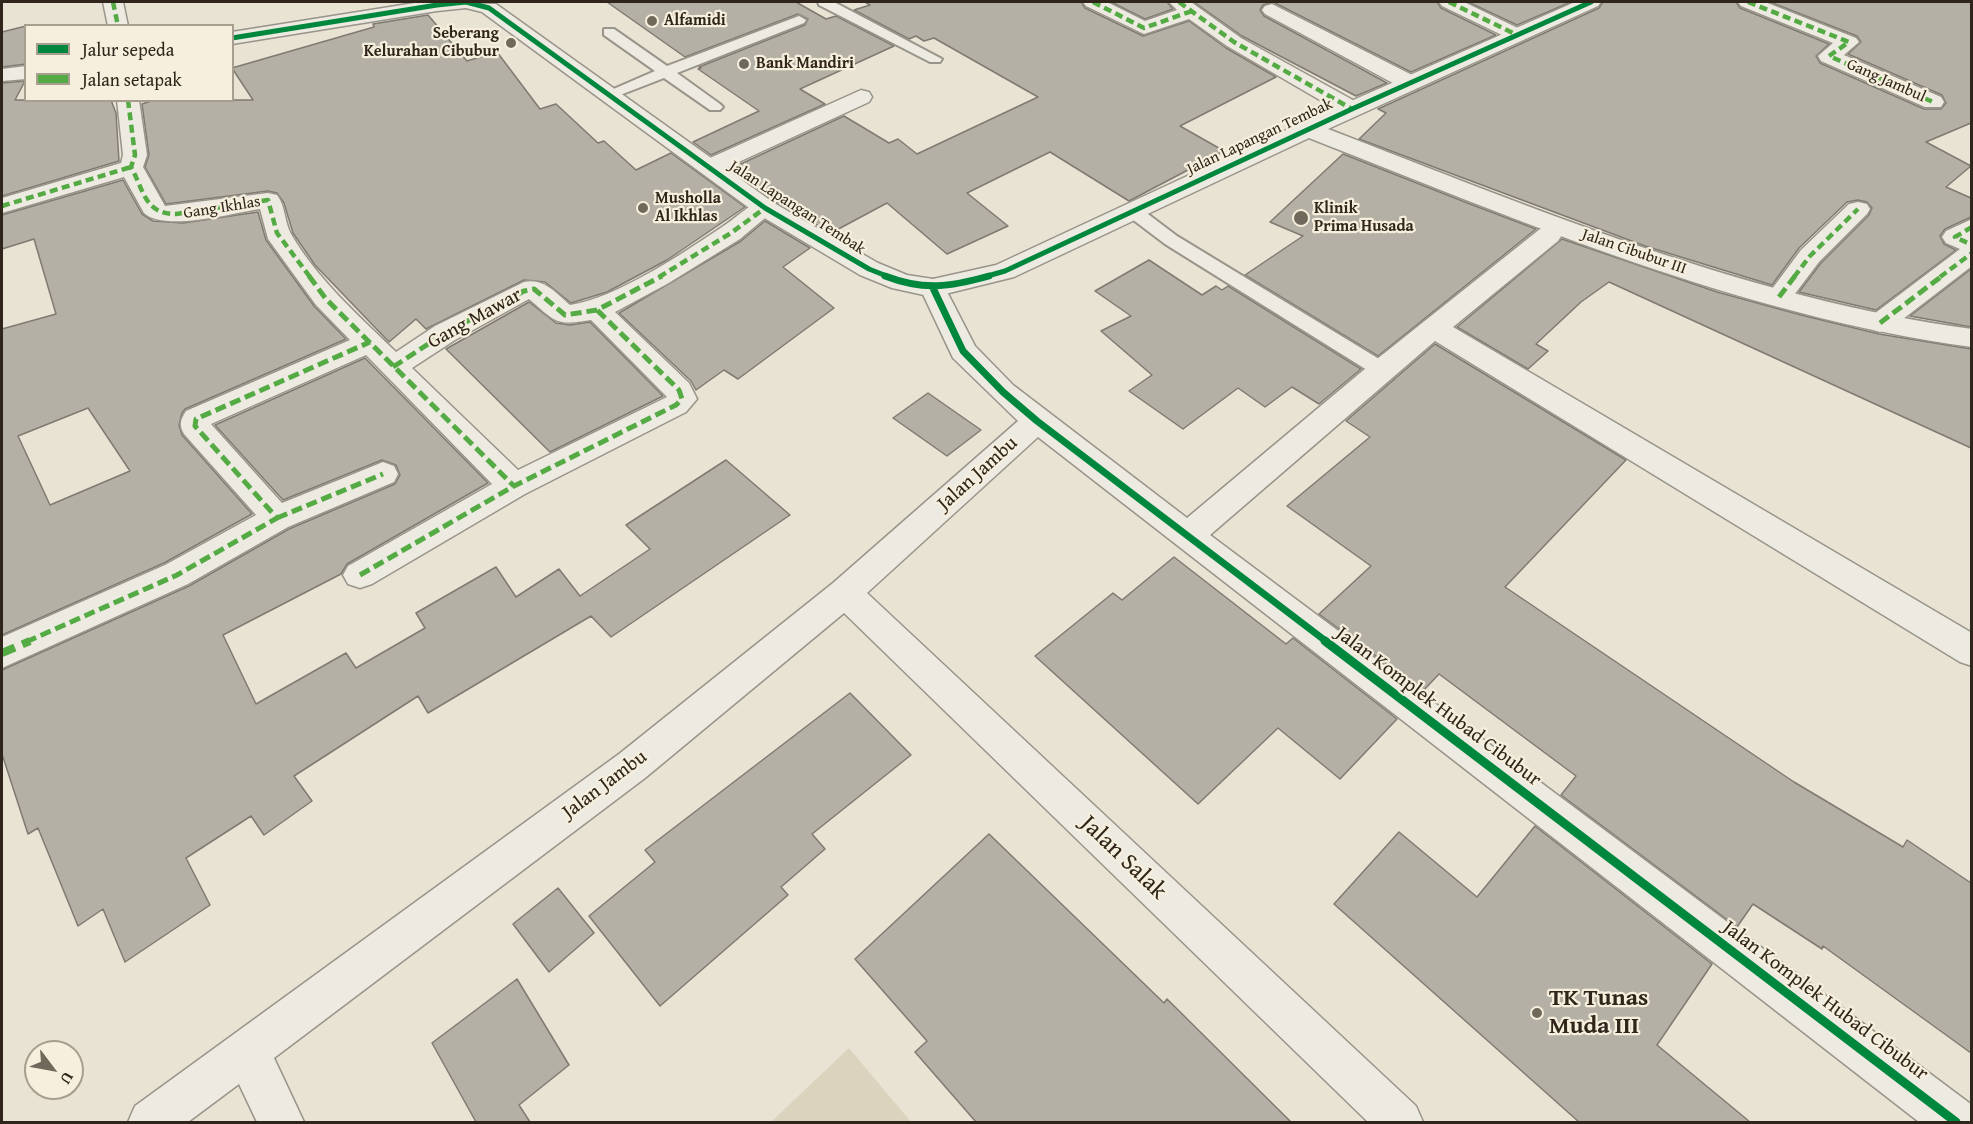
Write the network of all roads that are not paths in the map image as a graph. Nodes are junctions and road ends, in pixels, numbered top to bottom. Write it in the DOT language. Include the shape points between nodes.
graph roads {
  1 [pos="113,2"];
  2 [pos="466,2"];
  3 [pos="824,2"];
  4 [pos="1093,2"];
  5 [pos="1449,2"];
  6 [pos="1591,2"];
  7 [pos="1748,2"];
  8 [pos="1185,6"];
  9 [pos="1272,10"];
  10 [pos="799,20"];
  11 [pos="118,24"];
  12 [pos="609,32"];
  13 [pos="1515,34"];
  14 [pos="234,38"];
  15 [pos="935,59"];
  16 [pos="24,72"];
  17 [pos="667,72"];
  18 [pos="2,75"];
  19 [pos="1410,83"];
  20 [pos="610,94"];
  21 [pos="861,97"];
  22 [pos="128,102"];
  23 [pos="1933,102"];
  24 [pos="715,107"];
  25 [pos="1352,108"];
  26 [pos="1307,129"];
  27 [pos="131,167"];
  28 [pos="709,167"];
  29 [pos="2,206"];
  30 [pos="765,208"];
  31 [pos="1858,209"];
  32 [pos="1134,212"];
  33 [pos="1971,227"];
  34 [pos="1549,235"];
  35 [pos="1971,245"];
  36 [pos="1971,253"];
  37 [pos="933,288"];
  38 [pos="1779,297"];
  39 [pos="597,309"];
  40 [pos="1880,323"];
  41 [pos="1434,328"];
  42 [pos="1971,338"];
  43 [pos="370,342"];
  44 [pos="393,367"];
  45 [pos="1382,370"];
  46 [pos="1037,421"];
  47 [pos="383,474"];
  48 [pos="514,486"];
  49 [pos="277,518"];
  50 [pos="1187,536"];
  51 [pos="360,575"];
  52 [pos="846,593"];
  53 [pos="1971,651"];
  54 [pos="2,652"];
  55 [pos="247,1052"];
  56 [pos="151,1122"];
  57 [pos="281,1122"];
  58 [pos="1400,1122"];
  59 [pos="1956,1122"];
  1 -- 11 [label="street"];
  2 -- 14 [label="street, Jalan Lapangan Tembak"];
  2 -- 20 [label="street, Jalan Lapangan Tembak" via="489,8"];
  3 -- 15 [label="lane"];
  4 -- 8 [label="street" via="1144,28"];
  5 -- 13 [label="street"];
  6 -- 13 [label="street, Jalan Lapangan Tembak"];
  7 -- 23 [label="street, Gang Jambul" via="1849,42 1829,56"];
  8 -- 25 [label="street" via="1234,42"];
  9 -- 19 [label="street"];
  10 -- 17 [label="lane"];
  12 -- 17 [label="lane"];
  13 -- 19 [label="street, Jalan Lapangan Tembak"];
  16 -- 18 [label="street"];
  17 -- 20 [label="lane"];
  17 -- 24 [label="lane"];
  19 -- 25 [label="street, Jalan Lapangan Tembak"];
  20 -- 28 [label="street, Jalan Lapangan Tembak"];
  21 -- 28 [label="street"];
  22 -- 27 [label="street" via="135,154"];
  25 -- 26 [label="street, Jalan Lapangan Tembak"];
  26 -- 32 [label="street, Jalan Lapangan Tembak"];
  26 -- 38 [label="street, Jalan Cibubur III" via="1628,251"];
  27 -- 29 [label="street"];
  27 -- 43 [label="street, Gang Ikhlas" via="159,214 172,216 268,200 277,233 300,266 326,299"];
  28 -- 30 [label="street, Jalan Lapangan Tembak"];
  30 -- 37 [label="street, Jalan Lapangan Tembak" via="868,269"];
  30 -- 39 [label="street, Gang Mawar" via="687,261"];
  31 -- 38 [label="street" via="1810,256"];
  32 -- 37 [label="street, Jalan Lapangan Tembak" via="1005,271"];
  32 -- 45 [label="lane" via="1171,240"];
  33 -- 35 [label="street" via="1955,237"];
  34 -- 41 [label="street"];
  36 -- 40 [label="street"];
  37 -- 46 [label="street, Jalan Komplek Hubad Cibubur" via="963,351"];
  38 -- 40 [label="street, Jalan Cibubur III"];
  39 -- 44 [label="street, Gang Mawar" via="566,315 534,289 524,291 445,333"];
  39 -- 48 [label="street" via="680,390 682,399"];
  40 -- 42 [label="street, Jalan Cibubur III"];
  41 -- 45 [label="street"];
  41 -- 53 [label="street"];
  43 -- 44 [label="street, Gang Ikhlas"];
  43 -- 49 [label="street" via="196,419 195,426"];
  44 -- 48 [label="street"];
  45 -- 50 [label="street"];
  46 -- 50 [label="street, Jalan Komplek Hubad Cibubur"];
  46 -- 52 [label="street, Jalan Jambu"];
  47 -- 49 [label="street"];
  48 -- 51 [label="street"];
  49 -- 54 [label="street" via="229,549 80,620"];
  50 -- 59 [label="street, Jalan Komplek Hubad Cibubur"];
  52 -- 55 [label="street, Jalan Jambu" via="632,766"];
  52 -- 58 [label="street, Jalan Salak"];
  55 -- 56 [label="street, Jalan Jambu"];
  55 -- 57 [label="street"];
}
